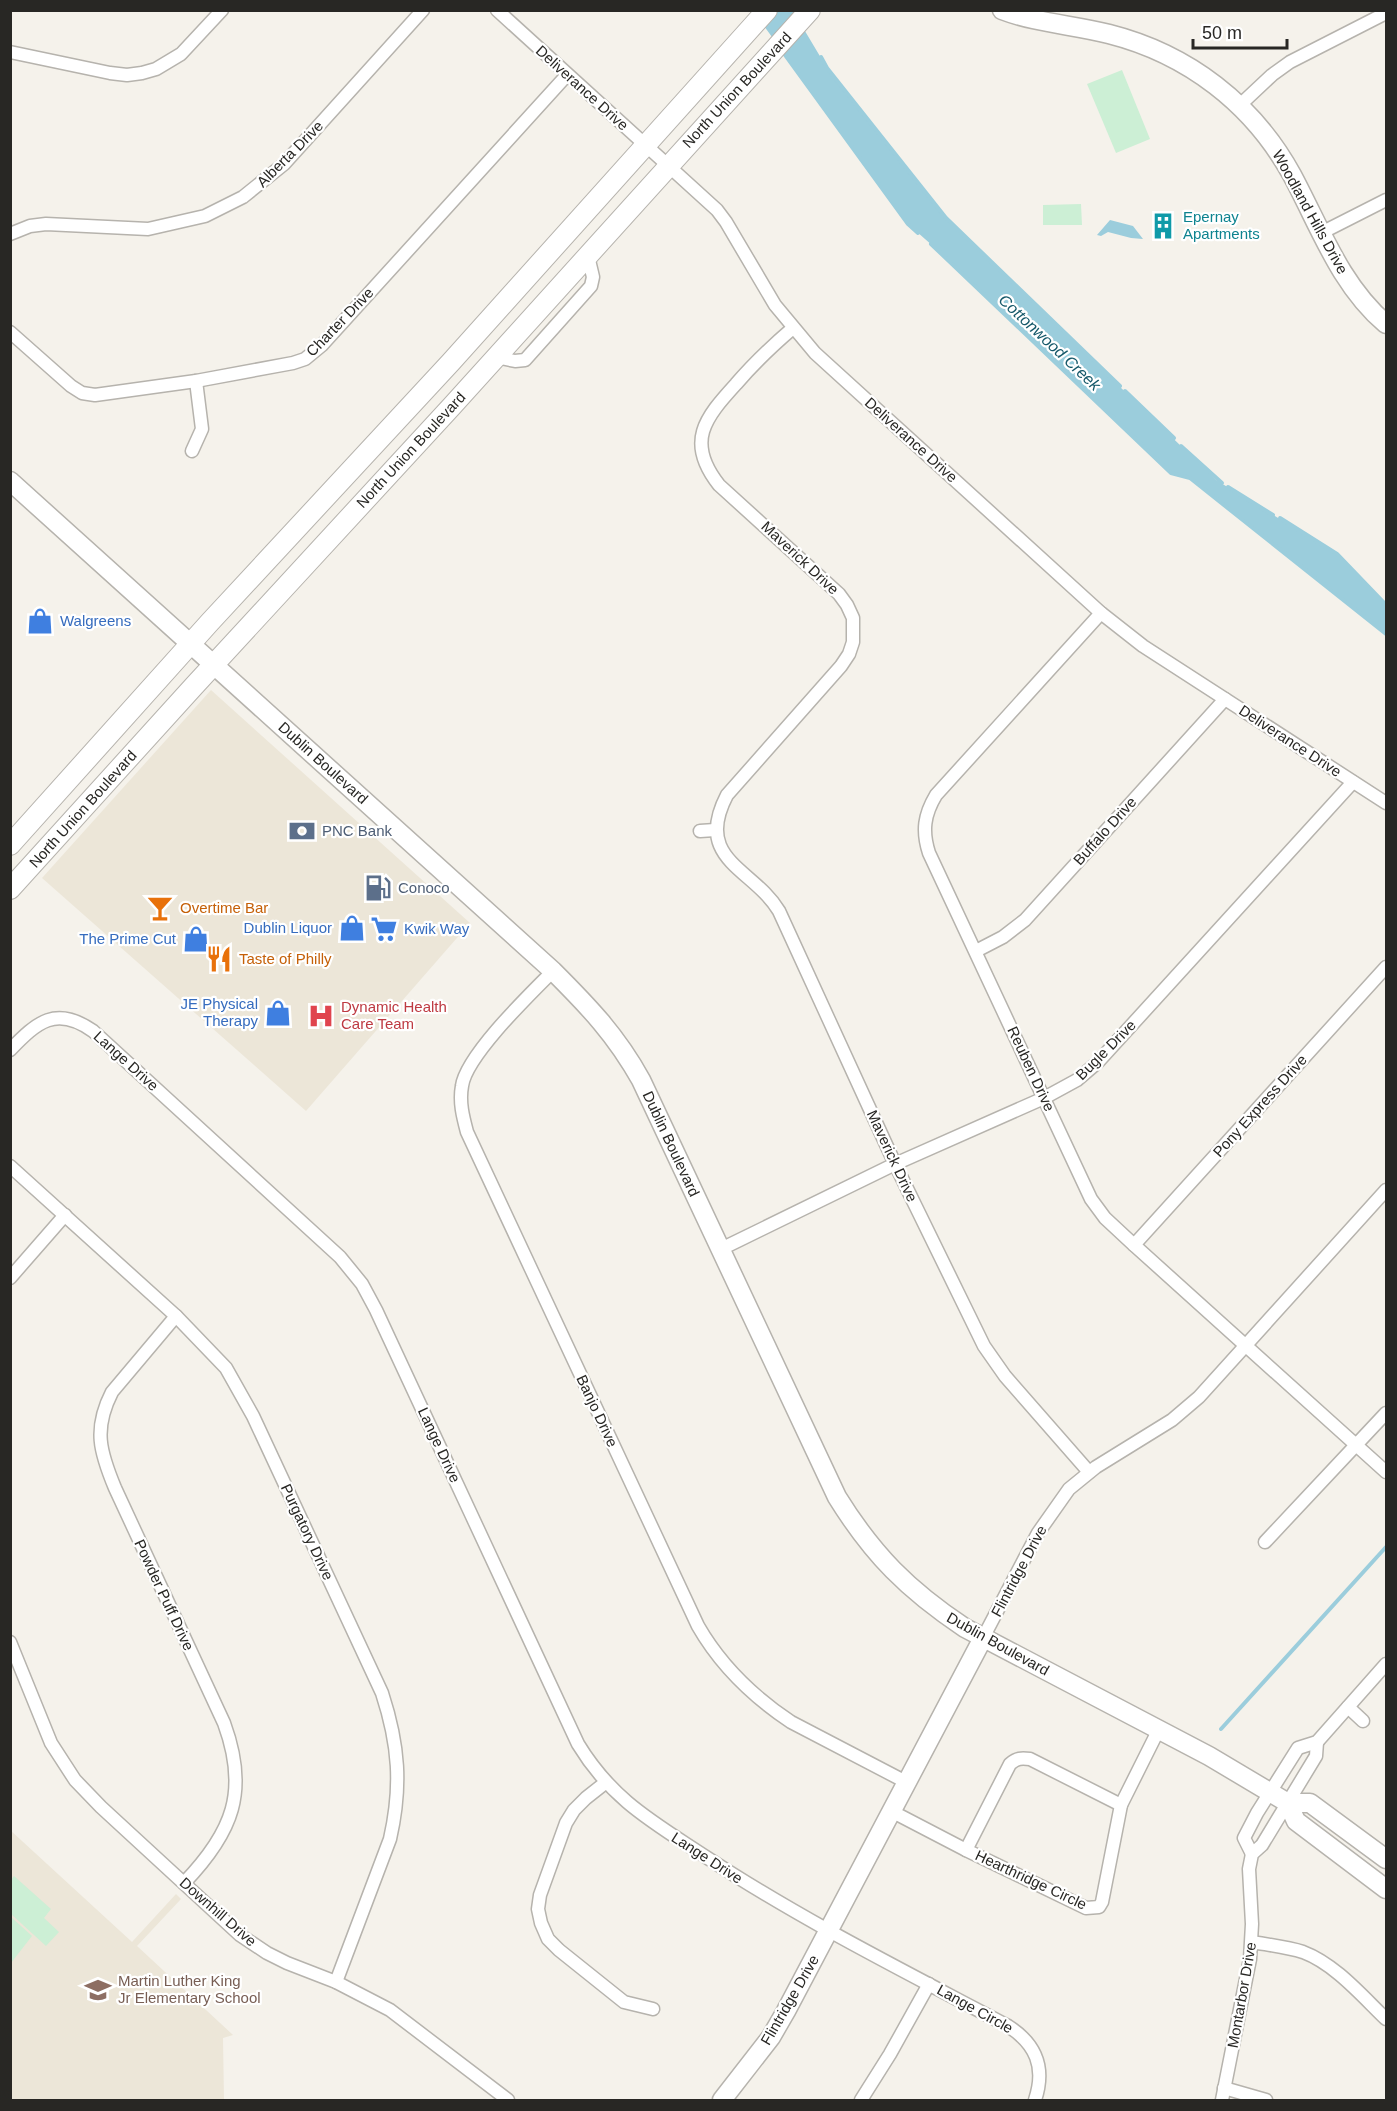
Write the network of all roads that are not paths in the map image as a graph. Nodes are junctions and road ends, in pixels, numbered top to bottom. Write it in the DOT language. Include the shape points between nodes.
graph roads {
  1 [pos="222,10"];
  2 [pos="423,10"];
  3 [pos="497,10"];
  4 [pos="767,10"];
  5 [pos="810,10"];
  6 [pos="1002,10"];
  7 [pos="1386,14"];
  8 [pos="10,52"];
  9 [pos="567,75"];
  10 [pos="1240,105"];
  11 [pos="646,146"];
  12 [pos="668,166"];
  13 [pos="1386,200"];
  14 [pos="1321,233"];
  15 [pos="10,234"];
  16 [pos="1386,324"];
  17 [pos="793,328"];
  18 [pos="10,332"];
  19 [pos="196,381"];
  20 [pos="192,452"];
  21 [pos="10,481"];
  22 [pos="1101,613"];
  23 [pos="191,643"];
  24 [pos="214,664"];
  25 [pos="1225,699"];
  26 [pos="1353,782"];
  27 [pos="1386,804"];
  28 [pos="715,830"];
  29 [pos="700,831"];
  30 [pos="10,845"];
  31 [pos="10,889"];
  32 [pos="976,951"];
  33 [pos="1386,967"];
  34 [pos="553,971"];
  35 [pos="10,1050"];
  36 [pos="1044,1098"];
  37 [pos="895,1164"];
  38 [pos="10,1166"];
  39 [pos="1386,1190"];
  40 [pos="65,1215"];
  41 [pos="1134,1245"];
  42 [pos="721,1249"];
  43 [pos="10,1278"];
  44 [pos="176,1316"];
  45 [pos="1246,1346"];
  46 [pos="1386,1413"];
  47 [pos="1357,1446"];
  48 [pos="1089,1472"];
  49 [pos="1386,1472"];
  50 [pos="1265,1542"];
  51 [pos="983,1638"];
  52 [pos="10,1642"];
  53 [pos="1386,1664"];
  54 [pos="1348,1707"];
  55 [pos="1364,1721"];
  56 [pos="1159,1729"];
  57 [pos="1317,1742"];
  58 [pos="906,1782"];
  59 [pos="605,1783"];
  60 [pos="1270,1792"];
  61 [pos="1288,1803"];
  62 [pos="1121,1805"];
  63 [pos="891,1811"];
  64 [pos="966,1850"];
  65 [pos="1252,1854"];
  66 [pos="1386,1859"];
  67 [pos="184,1883"];
  68 [pos="1386,1888"];
  69 [pos="829,1930"];
  70 [pos="1252,1942"];
  71 [pos="336,1982"];
  72 [pos="929,1984"];
  73 [pos="653,2009"];
  74 [pos="1386,2019"];
  75 [pos="1223,2094"];
  76 [pos="508,2100"];
  77 [pos="722,2100"];
  78 [pos="861,2100"];
  79 [pos="1035,2100"];
  80 [pos="1266,2100"];
  1 -- 8 [label="street" via="182,54 142,74 110,73"];
  2 -- 15 [label="street, Alberta Drive" via="284,165 243,197 197,218 148,229 46,224"];
  3 -- 9 [label="street, Deliverance Drive"];
  4 -- 11 [label="main road, North Union Boulevard"];
  5 -- 12 [label="main road, North Union Boulevard"];
  6 -- 10 [label="main road, Woodland Hills Drive" via="1110,34 1153,49 1196,70"];
  7 -- 10 [label="street" via="1290,62"];
  9 -- 11 [label="street, Deliverance Drive"];
  9 -- 19 [label="street, Charter Drive" via="315,352 293,363"];
  10 -- 14 [label="main road, Woodland Hills Drive" via="1280,155"];
  11 -- 12 [label="street, Deliverance Drive"];
  11 -- 23 [label="main road, North Union Boulevard"];
  12 -- 17 [label="street, Deliverance Drive" via="722,216"];
  12 -- 24 [label="main road, North Union Boulevard"];
  13 -- 14 [label="street"];
  14 -- 16 [label="main road, Woodland Hills Drive" via="1347,279"];
  17 -- 22 [label="street, Deliverance Drive" via="814,353"];
  17 -- 28 [label="street, Maverick Drive" via="765,351 712,411 702,436 702,450 711,474 720,484 839,594 853,618 853,642 841,666 727,795"];
  18 -- 19 [label="street, Charter Drive" via="82,393 108,394"];
  19 -- 20 [label="street" via="202,429"];
  21 -- 23 [label="main road, Dublin Boulevard"];
  22 -- 25 [label="street, Deliverance Drive" via="1143,646"];
  22 -- 32 [label="street, Reuben Drive" via="948,780 925,815 929,853"];
  23 -- 24 [label="main road, Dublin Boulevard"];
  23 -- 30 [label="main road, North Union Boulevard"];
  24 -- 31 [label="main road, North Union Boulevard"];
  24 -- 34 [label="main road, Dublin Boulevard"];
  25 -- 26 [label="street, Deliverance Drive"];
  25 -- 32 [label="street, Buffalo Drive" via="1025,920"];
  26 -- 27 [label="street, Deliverance Drive"];
  26 -- 36 [label="street, Bugle Drive" via="1098,1062 1077,1080"];
  28 -- 29 [label="street"];
  28 -- 37 [label="street, Maverick Drive" via="727,856 779,911"];
  32 -- 36 [label="street, Reuben Drive"];
  33 -- 41 [label="street, Pony Express Drive"];
  34 -- 42 [label="main road, Dublin Boulevard" via="601,1020 629,1058"];
  34 -- 58 [label="street, Banjo Drive" via="465,1073 461,1101 467,1132 708,1643 739,1681 773,1710"];
  35 -- 59 [label="street, Lange Drive" via="41,1022 68,1018 81,1023 325,1242 350,1269 376,1310 578,1744"];
  36 -- 37 [label="street, Bugle Drive"];
  36 -- 41 [label="street, Reuben Drive" via="1091,1199"];
  37 -- 42 [label="street, Bugle Drive"];
  37 -- 48 [label="street, Maverick Drive" via="984,1346 1005,1376"];
  38 -- 40 [label="street, Purgatory Drive"];
  39 -- 45 [label="street, Flintridge Drive"];
  40 -- 43 [label="street"];
  40 -- 44 [label="street, Purgatory Drive"];
  41 -- 45 [label="street, Reuben Drive"];
  42 -- 51 [label="main road, Dublin Boulevard" via="822,1468 850,1518 879,1557 913,1591"];
  44 -- 67 [label="street, Powder Puff Drive" via="112,1392 99,1435 100,1449 115,1488 232,1747 236,1788 226,1827"];
  44 -- 71 [label="street, Purgatory Drive" via="226,1368 253,1416 382,1693 395,1737 399,1779 390,1839"];
  45 -- 47 [label="street, Reuben Drive"];
  45 -- 48 [label="street, Flintridge Drive" via="1172,1420"];
  46 -- 47 [label="street"];
  47 -- 49 [label="street, Reuben Drive"];
  47 -- 50 [label="street"];
  48 -- 51 [label="street, Flintridge Drive" via="1049,1514"];
  51 -- 56 [label="main road, Dublin Boulevard"];
  51 -- 58 [label="main road, Flintridge Drive"];
  52 -- 67 [label="street, Downhill Drive" via="51,1743 67,1769 87,1794"];
  53 -- 54 [label="street, Montarbor Drive"];
  54 -- 55 [label="street"];
  54 -- 57 [label="street, Montarbor Drive"];
  56 -- 60 [label="main road, Dublin Boulevard"];
  56 -- 62 [label="street, Hearthridge Circle"];
  57 -- 60 [label="street, Montarbor Drive" via="1298,1748"];
  57 -- 61 [label="street, Montarbor Drive" via="1316,1756"];
  58 -- 63 [label="main road, Flintridge Drive"];
  59 -- 69 [label="street, Lange Drive" via="636,1810 700,1853"];
  59 -- 73 [label="street" via="586,1798 566,1823 538,1909 548,1939 558,1950 624,2002"];
  60 -- 61 [label="main road, Dublin Boulevard"];
  60 -- 65 [label="street, Montarbor Drive" via="1244,1838"];
  61 -- 65 [label="street, Montarbor Drive"];
  61 -- 66 [label="main road, Dublin Boulevard" via="1310,1803"];
  61 -- 68 [label="main road, Dublin Boulevard" via="1296,1821"];
  62 -- 64 [label="street, Hearthridge Circle" via="1030,1759 1016,1759"];
  62 -- 64 [label="street, Hearthridge Circle" via="1099,1907 1086,1908"];
  63 -- 64 [label="street, Hearthridge Circle"];
  63 -- 69 [label="main road, Flintridge Drive"];
  65 -- 70 [label="street, Montarbor Drive"];
  67 -- 71 [label="street, Downhill Drive" via="252,1943 287,1963"];
  69 -- 72 [label="street, Lange Circle"];
  69 -- 77 [label="main road, Flintridge Drive" via="771,2037"];
  70 -- 74 [label="street" via="1318,1959"];
  70 -- 75 [label="street, Montarbor Drive"];
  71 -- 76 [label="street, Downhill Drive" via="390,2010"];
  72 -- 78 [label="street, Lange Circle"];
  72 -- 79 [label="street, Lange Circle" via="1023,2036 1038,2061 1040,2075"];
  75 -- 80 [label="street"];
}
